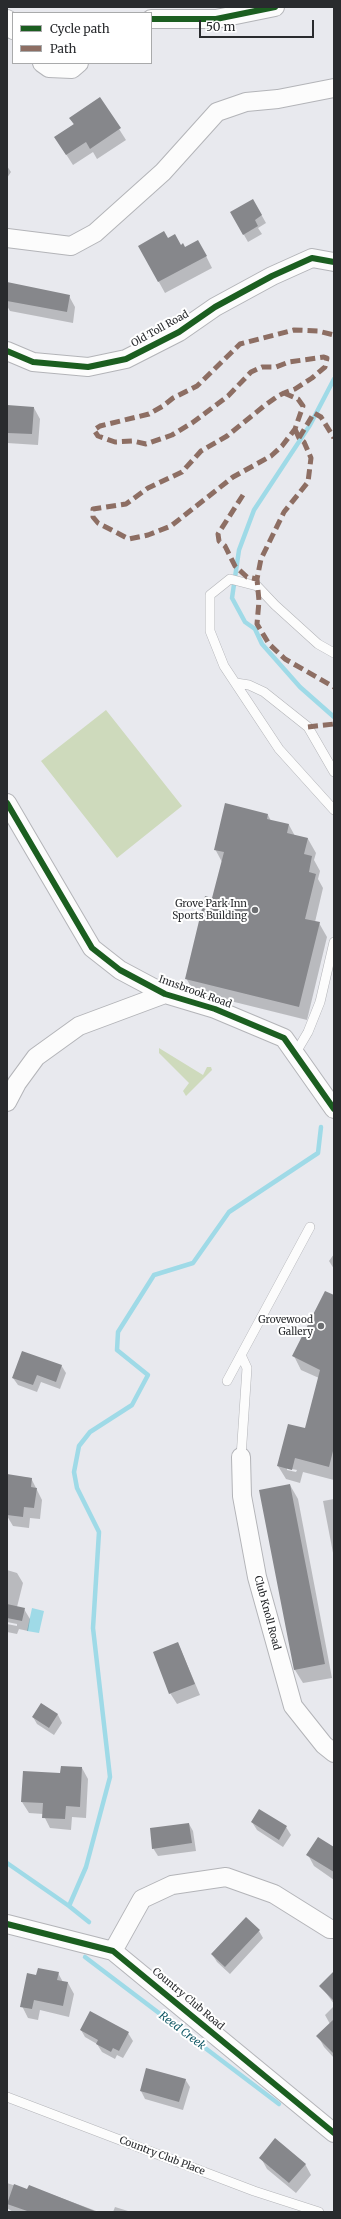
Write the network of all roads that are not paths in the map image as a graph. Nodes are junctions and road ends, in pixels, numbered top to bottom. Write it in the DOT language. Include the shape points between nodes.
graph roads {
  1 [pos="275,7"];
  2 [pos="7,19"];
  3 [pos="152,19"];
  4 [pos="12,28"];
  5 [pos="43,64"];
  6 [pos="78,64"];
  7 [pos="334,88"];
  8 [pos="7,238"];
  9 [pos="334,262"];
  10 [pos="7,351"];
  11 [pos="334,653"];
  12 [pos="236,683"];
  13 [pos="334,772"];
  14 [pos="7,803"];
  15 [pos="334,810"];
  16 [pos="334,942"];
  17 [pos="165,994"];
  18 [pos="295,1054"];
  19 [pos="7,1102"];
  20 [pos="334,1109"];
  21 [pos="310,1227"];
  22 [pos="241,1354"];
  23 [pos="227,1382"];
  24 [pos="240,1457"];
  25 [pos="334,1753"];
  26 [pos="7,1924"];
  27 [pos="334,1929"];
  28 [pos="113,1951"];
  29 [pos="7,2097"];
  30 [pos="334,2133"];
  31 [pos="319,2212"];
  1 -- 3 [label="street" via="216,20"];
  2 -- 4 [label="street"];
  5 -- 6 [label="street" via="49,68 72,69"];
  7 -- 8 [label="street" via="278,99 246,102 217,112 163,172 95,233 71,246"];
  9 -- 10 [label="street, Old Toll Road" via="312,258 272,276 215,307 179,332 126,359 88,366 33,362"];
  11 -- 12 [label="lane" via="318,644 257,586 230,579 210,595 210,631 224,666"];
  12 -- 13 [label="lane" via="249,685 264,692 308,726"];
  12 -- 15 [label="lane" via="279,749"];
  14 -- 17 [label="street, Innsbrook Road" via="92,948 120,970"];
  16 -- 18 [label="lane" via="320,1002 308,1032"];
  17 -- 18 [label="street, Innsbrook Road" via="215,1009 284,1038"];
  17 -- 19 [label="street" via="79,1026 36,1057"];
  18 -- 20 [label="street, Innsbrook Road"];
  21 -- 22 [label="lane"];
  22 -- 23 [label="lane"];
  22 -- 24 [label="lane" via="247,1368"];
  24 -- 25 [label="street, Club Knoll Road" via="242,1496 257,1577 293,1706 324,1745"];
  26 -- 28 [label="street, Country Club Road"];
  27 -- 28 [label="street" via="330,1929 274,1894 226,1877 172,1886 142,1899"];
  28 -- 30 [label="street, Country Club Road"];
  29 -- 31 [label="lane, Country Club Place" via="254,2191"];
}
